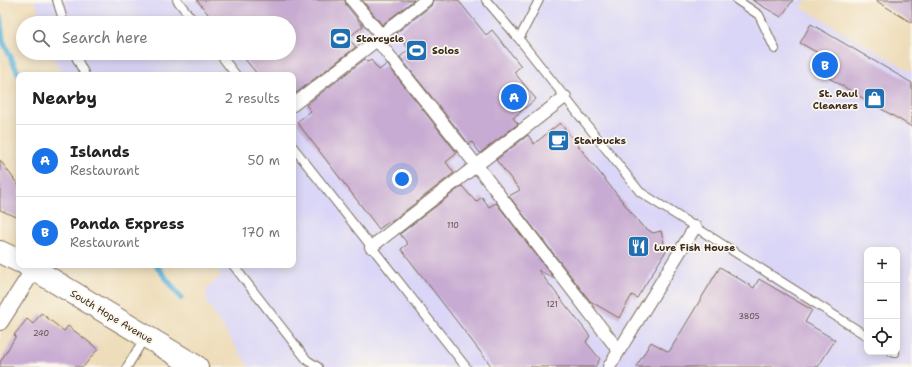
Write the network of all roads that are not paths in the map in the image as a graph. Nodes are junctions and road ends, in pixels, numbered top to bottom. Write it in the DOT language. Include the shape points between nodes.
graph roads {
  1 [pos="57,0"];
  2 [pos="177,0"];
  3 [pos="352,0"];
  4 [pos="426,0"];
  5 [pos="486,0"];
  6 [pos="540,0"];
  7 [pos="737,0"];
  8 [pos="62,16"];
  9 [pos="190,16"];
  10 [pos="379,38"];
  11 [pos="519,39"];
  12 [pos="775,49"];
  13 [pos="78,60"];
  14 [pos="224,60"];
  15 [pos="84,72"];
  16 [pos="234,72"];
  17 [pos="565,97"];
  18 [pos="296,103"];
  19 [pos="296,151"];
  20 [pos="477,166"];
  21 [pos="694,227"];
  22 [pos="371,247"];
  23 [pos="0,252"];
  24 [pos="16,260"];
  25 [pos="26,268"];
  26 [pos="32,268"];
  27 [pos="235,268"];
  28 [pos="0,322"];
  29 [pos="864,334"];
  30 [pos="146,336"];
  31 [pos="619,351"];
  32 [pos="127,367"];
  33 [pos="197,367"];
  34 [pos="318,367"];
  35 [pos="466,367"];
  36 [pos="609,367"];
  1 -- 8 [label="lane"];
  2 -- 9 [label="lane"];
  3 -- 10 [label="street"];
  4 -- 10 [label="street"];
  5 -- 11 [label="lane"];
  6 -- 11 [label="lane"];
  7 -- 12 [label="lane" via="759,16"];
  10 -- 18 [label="street"];
  10 -- 20 [label="street"];
  11 -- 17 [label="lane"];
  13 -- 15 [label="lane"];
  14 -- 16 [label="lane"];
  17 -- 20 [label="street"];
  17 -- 21 [label="lane" via="640,192"];
  19 -- 22 [label="lane"];
  20 -- 22 [label="street"];
  20 -- 31 [label="street"];
  21 -- 29 [label="lane"];
  21 -- 31 [label="street"];
  22 -- 35 [label="lane"];
  23 -- 24 [label="main road, South Hope Avenue"];
  25 -- 28 [label="street"];
  26 -- 30 [label="main road, South Hope Avenue"];
  27 -- 34 [label="lane" via="307,360"];
  30 -- 32 [label="lane"];
  30 -- 33 [label="main road, South Hope Avenue"];
  31 -- 36 [label="street"];
}
